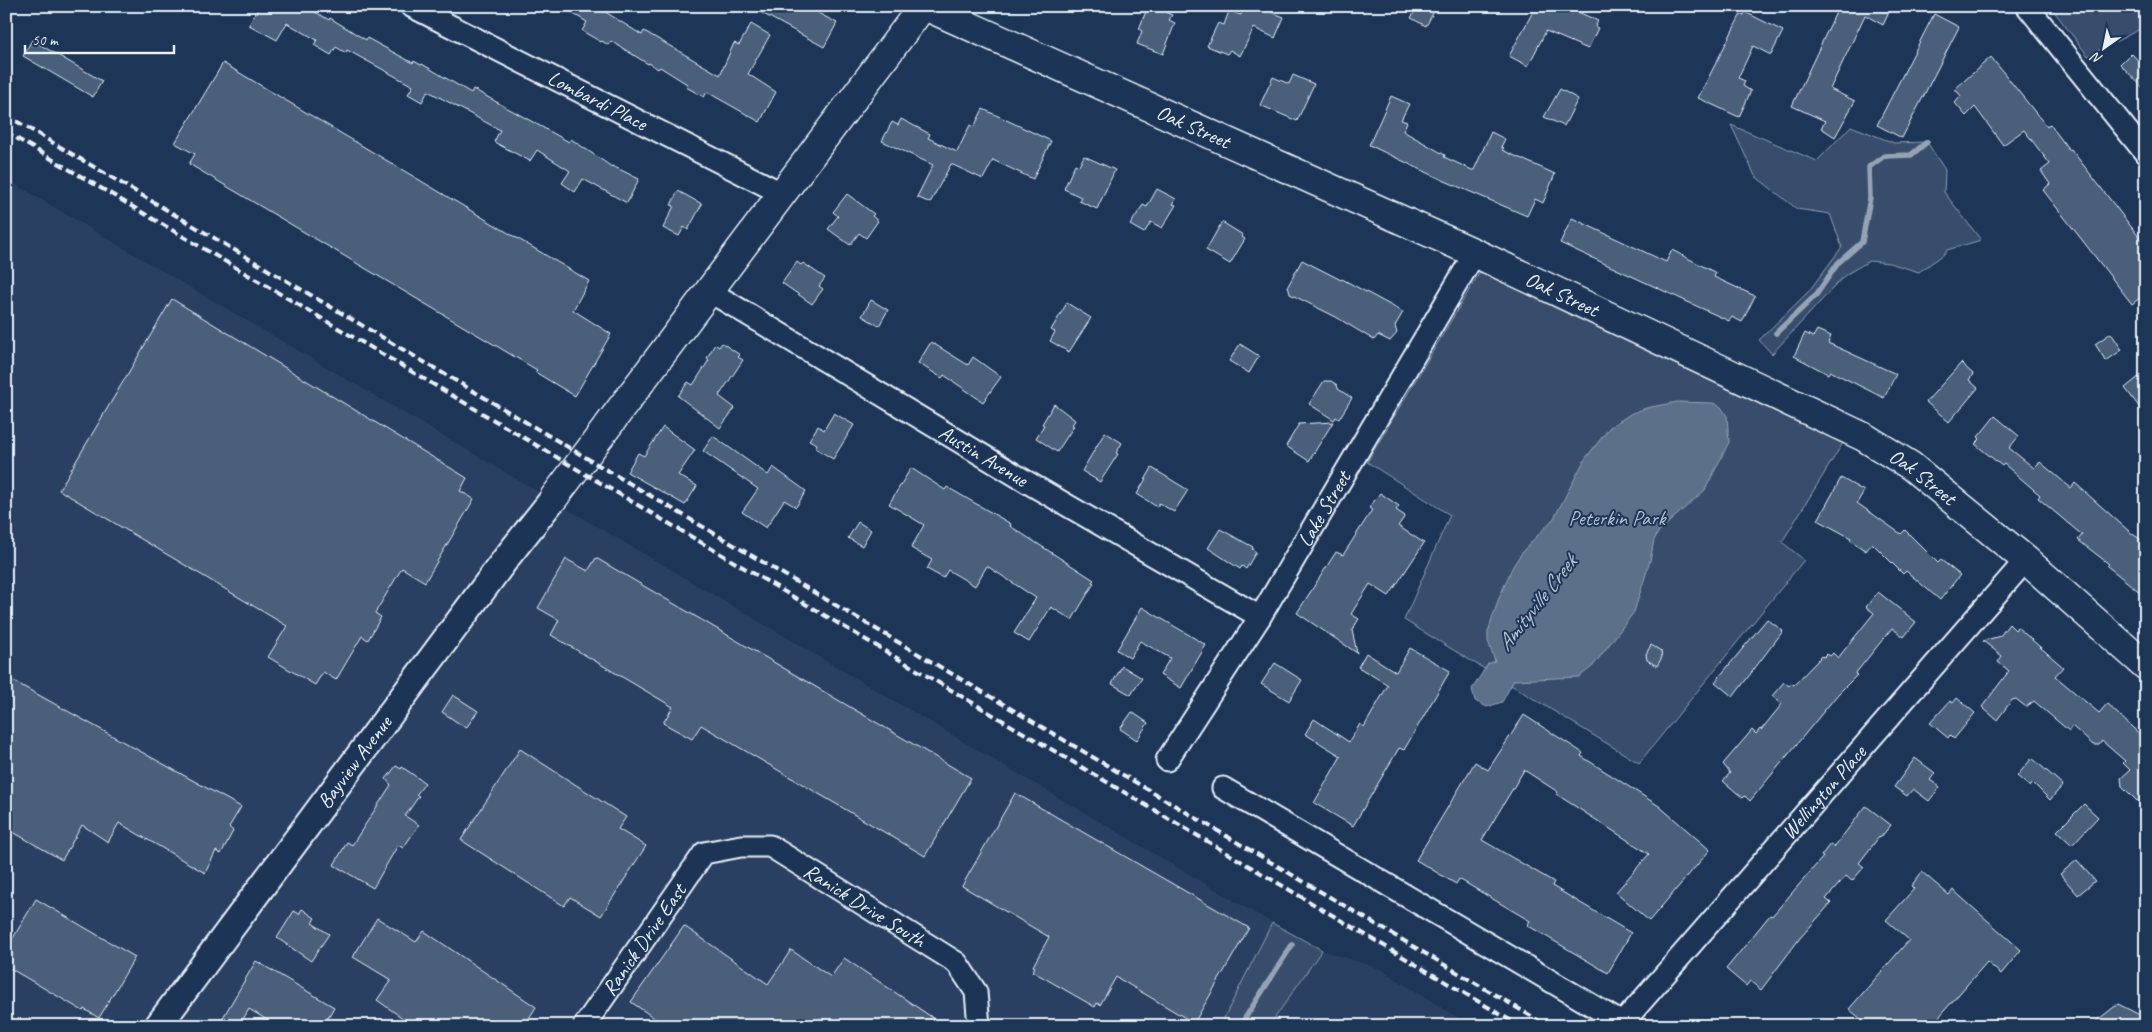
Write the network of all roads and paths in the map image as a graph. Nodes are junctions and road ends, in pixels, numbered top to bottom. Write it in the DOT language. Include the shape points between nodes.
graph roads {
  1 [pos="411,6"];
  2 [pos="924,6"];
  3 [pos="2027,6"];
  4 [pos="2146,154"];
  5 [pos="783,194"];
  6 [pos="1475,253"];
  7 [pos="709,291"];
  8 [pos="553,499"];
  9 [pos="2026,560"];
  10 [pos="1260,617"];
  11 [pos="2146,666"];
  12 [pos="1167,760"];
  13 [pos="1223,788"];
  14 [pos="704,853"];
  15 [pos="1621,1025"];
  16 [pos="158,1026"];
  17 [pos="584,1026"];
  18 [pos="979,1026"];
  1 -- 5 [label="street, Lombardi Place"];
  2 -- 5 [label="main road"];
  2 -- 6 [label="main road, Oak Street"];
  3 -- 4 [label="street"];
  5 -- 7 [label="main road"];
  6 -- 9 [label="main road, Oak Street" via="1864,437 1912,466"];
  6 -- 10 [label="street, Lake Street"];
  7 -- 8 [label="main road"];
  7 -- 10 [label="street, Austin Avenue"];
  8 -- 16 [label="street, Bayview Avenue"];
  9 -- 11 [label="main road, Oak Street"];
  9 -- 15 [label="street, Wellington Place"];
  10 -- 12 [label="street, Lake Street"];
  13 -- 15 [label="street"];
  14 -- 17 [label="street, Ranick Drive East"];
  14 -- 18 [label="street, Ranick Drive South" via="741,846 770,846 941,953 958,964 976,992"];
}
